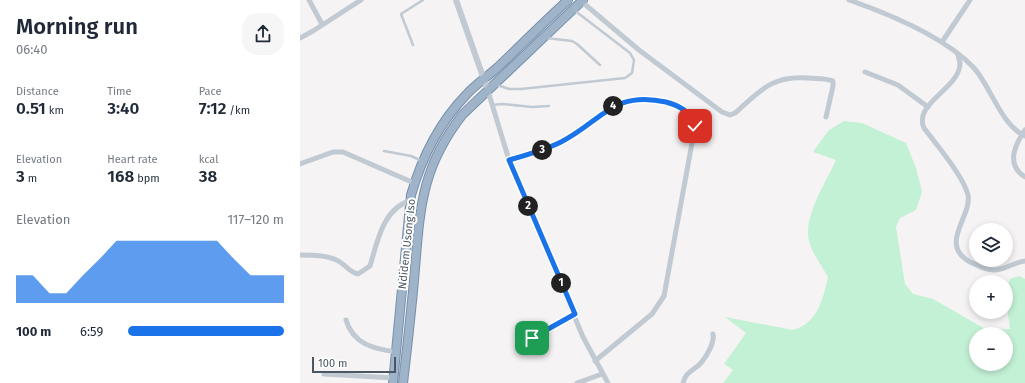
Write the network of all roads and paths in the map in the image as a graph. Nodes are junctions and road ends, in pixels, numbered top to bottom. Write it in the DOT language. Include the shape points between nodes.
graph roads {
  1 [pos="309,0"];
  2 [pos="361,0"];
  3 [pos="423,0"];
  4 [pos="456,0"];
  5 [pos="568,0"];
  6 [pos="849,0"];
  7 [pos="970,0"];
  8 [pos="582,1"];
  9 [pos="573,9"];
  10 [pos="322,24"];
  11 [pos="544,37"];
  12 [pos="300,38"];
  13 [pos="942,42"];
  14 [pos="413,45"];
  15 [pos="958,54"];
  16 [pos="600,65"];
  17 [pos="865,72"];
  18 [pos="483,79"];
  19 [pos="495,84"];
  20 [pos="488,91"];
  21 [pos="492,105"];
  22 [pos="550,106"];
  23 [pos="928,106"];
  24 [pos="826,117"];
  25 [pos="1024,133"];
  26 [pos="384,151"];
  27 [pos="509,160"];
  28 [pos="422,161"];
  29 [pos="300,164"];
  30 [pos="1025,177"];
  31 [pos="414,183"];
  32 [pos="410,201"];
  33 [pos="300,255"];
  34 [pos="1025,261"];
  35 [pos="575,314"];
  36 [pos="346,320"];
  37 [pos="518,333"];
  38 [pos="713,334"];
  39 [pos="396,352"];
  40 [pos="595,361"];
  41 [pos="324,374"];
  42 [pos="602,374"];
  43 [pos="393,380"];
  44 [pos="403,383"];
  45 [pos="577,383"];
  46 [pos="608,383"];
  47 [pos="683,383"];
  1 -- 10 [label="street"];
  2 -- 10 [label="street"];
  3 -- 14 [label="lane" via="401,14"];
  4 -- 18 [label="street"];
  5 -- 18 [label="highway, Ndidem Usong Iso"];
  6 -- 13 [label="street" via="904,22"];
  7 -- 13 [label="street"];
  8 -- 9 [label="highway, Ndidem Usong Iso"];
  8 -- 24 [label="street" via="638,50 722,112 735,113 770,84 789,78 828,79 833,81 834,86"];
  9 -- 11 [label="highway, Ndidem Usong Iso"];
  9 -- 19 [label="lane" via="630,53 634,60 632,73 625,78 521,90"];
  10 -- 12 [label="street"];
  11 -- 16 [label="lane" via="577,44"];
  11 -- 19 [label="highway, Ndidem Usong Iso"];
  13 -- 15 [label="street"];
  15 -- 23 [label="street" via="960,63 952,81"];
  15 -- 25 [label="street" via="977,72 1002,112"];
  17 -- 23 [label="street" via="898,85"];
  18 -- 20 [label="street"];
  18 -- 28 [label="highway, Ndidem Usong Iso" via="453,110 433,138"];
  19 -- 20 [label="highway, Ndidem Usong Iso"];
  20 -- 21 [label="street"];
  20 -- 44 [label="highway, Ndidem Usong Iso" via="452,128 426,182 419,214"];
  21 -- 22 [label="lane"];
  21 -- 27 [label="street"];
  23 -- 34 [label="street" via="921,122 967,194 968,204 956,236 960,252 966,259 992,270"];
  25 -- 30 [label="street" via="1015,149 1012,162 1017,172"];
  26 -- 28 [label="lane" via="411,156"];
  27 -- 35 [label="street"];
  27 -- 40 [label="street" via="549,148 609,109 631,100 677,105 685,110 693,121 695,126 664,296 652,314"];
  28 -- 31 [label="highway, Ndidem Usong Iso"];
  29 -- 31 [label="street" via="333,152 343,152"];
  31 -- 32 [label="highway, Ndidem Usong Iso"];
  32 -- 33 [label="street" via="399,205 394,211 380,233 370,266 358,274 333,258"];
  32 -- 39 [label="highway, Ndidem Usong Iso"];
  35 -- 37 [label="street" via="526,341 520,339"];
  35 -- 40 [label="street"];
  36 -- 39 [label="street" via="349,329 362,343 378,350"];
  38 -- 47 [label="street" via="713,342 701,363 686,375"];
  39 -- 43 [label="highway, Ndidem Usong Iso"];
  40 -- 42 [label="street"];
  41 -- 43 [label="street"];
  42 -- 45 [label="street"];
  42 -- 46 [label="street"];
}
